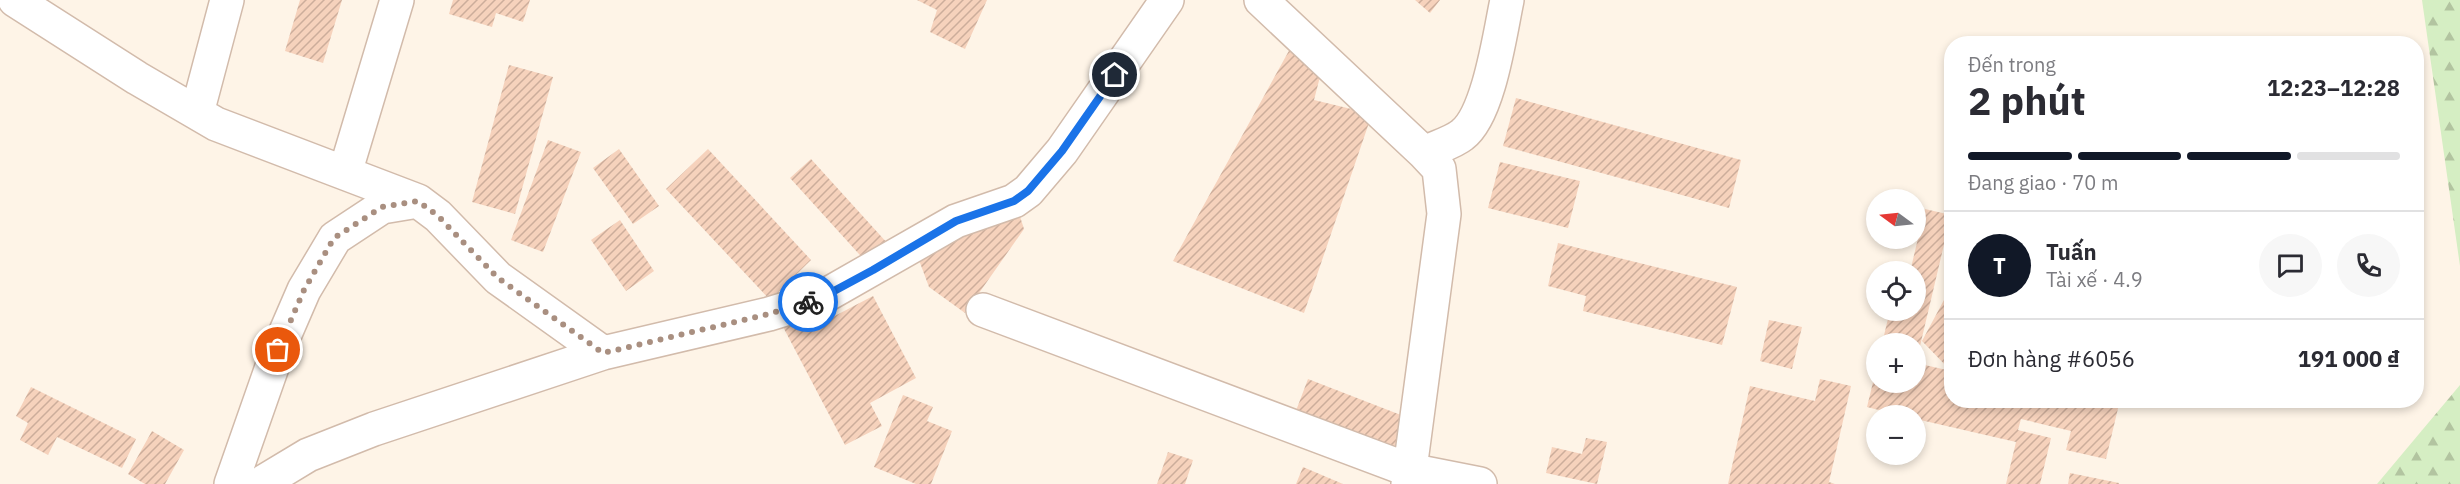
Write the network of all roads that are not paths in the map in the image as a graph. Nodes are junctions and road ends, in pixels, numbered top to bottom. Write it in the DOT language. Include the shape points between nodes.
graph roads {
  1 [pos="15,0"];
  2 [pos="227,0"];
  3 [pos="397,0"];
  4 [pos="1167,0"];
  5 [pos="1261,0"];
  6 [pos="1507,0"];
  7 [pos="197,113"];
  8 [pos="1424,153"];
  9 [pos="345,173"];
  10 [pos="418,201"];
  11 [pos="983,310"];
  12 [pos="603,353"];
  13 [pos="1408,477"];
  14 [pos="231,484"];
  15 [pos="260,484"];
  16 [pos="1480,484"];
  1 -- 7 [label="street"];
  2 -- 7 [label="street"];
  3 -- 9 [label="street"];
  4 -- 12 [label="street" via="1062,151 1028,191 1014,201 956,221 821,298"];
  5 -- 8 [label="street"];
  6 -- 8 [label="street" via="1477,118 1462,135"];
  7 -- 9 [label="street" via="216,124"];
  8 -- 13 [label="street" via="1439,169 1444,214"];
  9 -- 10 [label="street"];
  10 -- 12 [label="street" via="438,216 498,278"];
  10 -- 14 [label="street" via="382,207 334,238 304,290 278,350"];
  11 -- 13 [label="street"];
  12 -- 15 [label="street" via="375,429 308,455"];
  13 -- 16 [label="street"];
}
